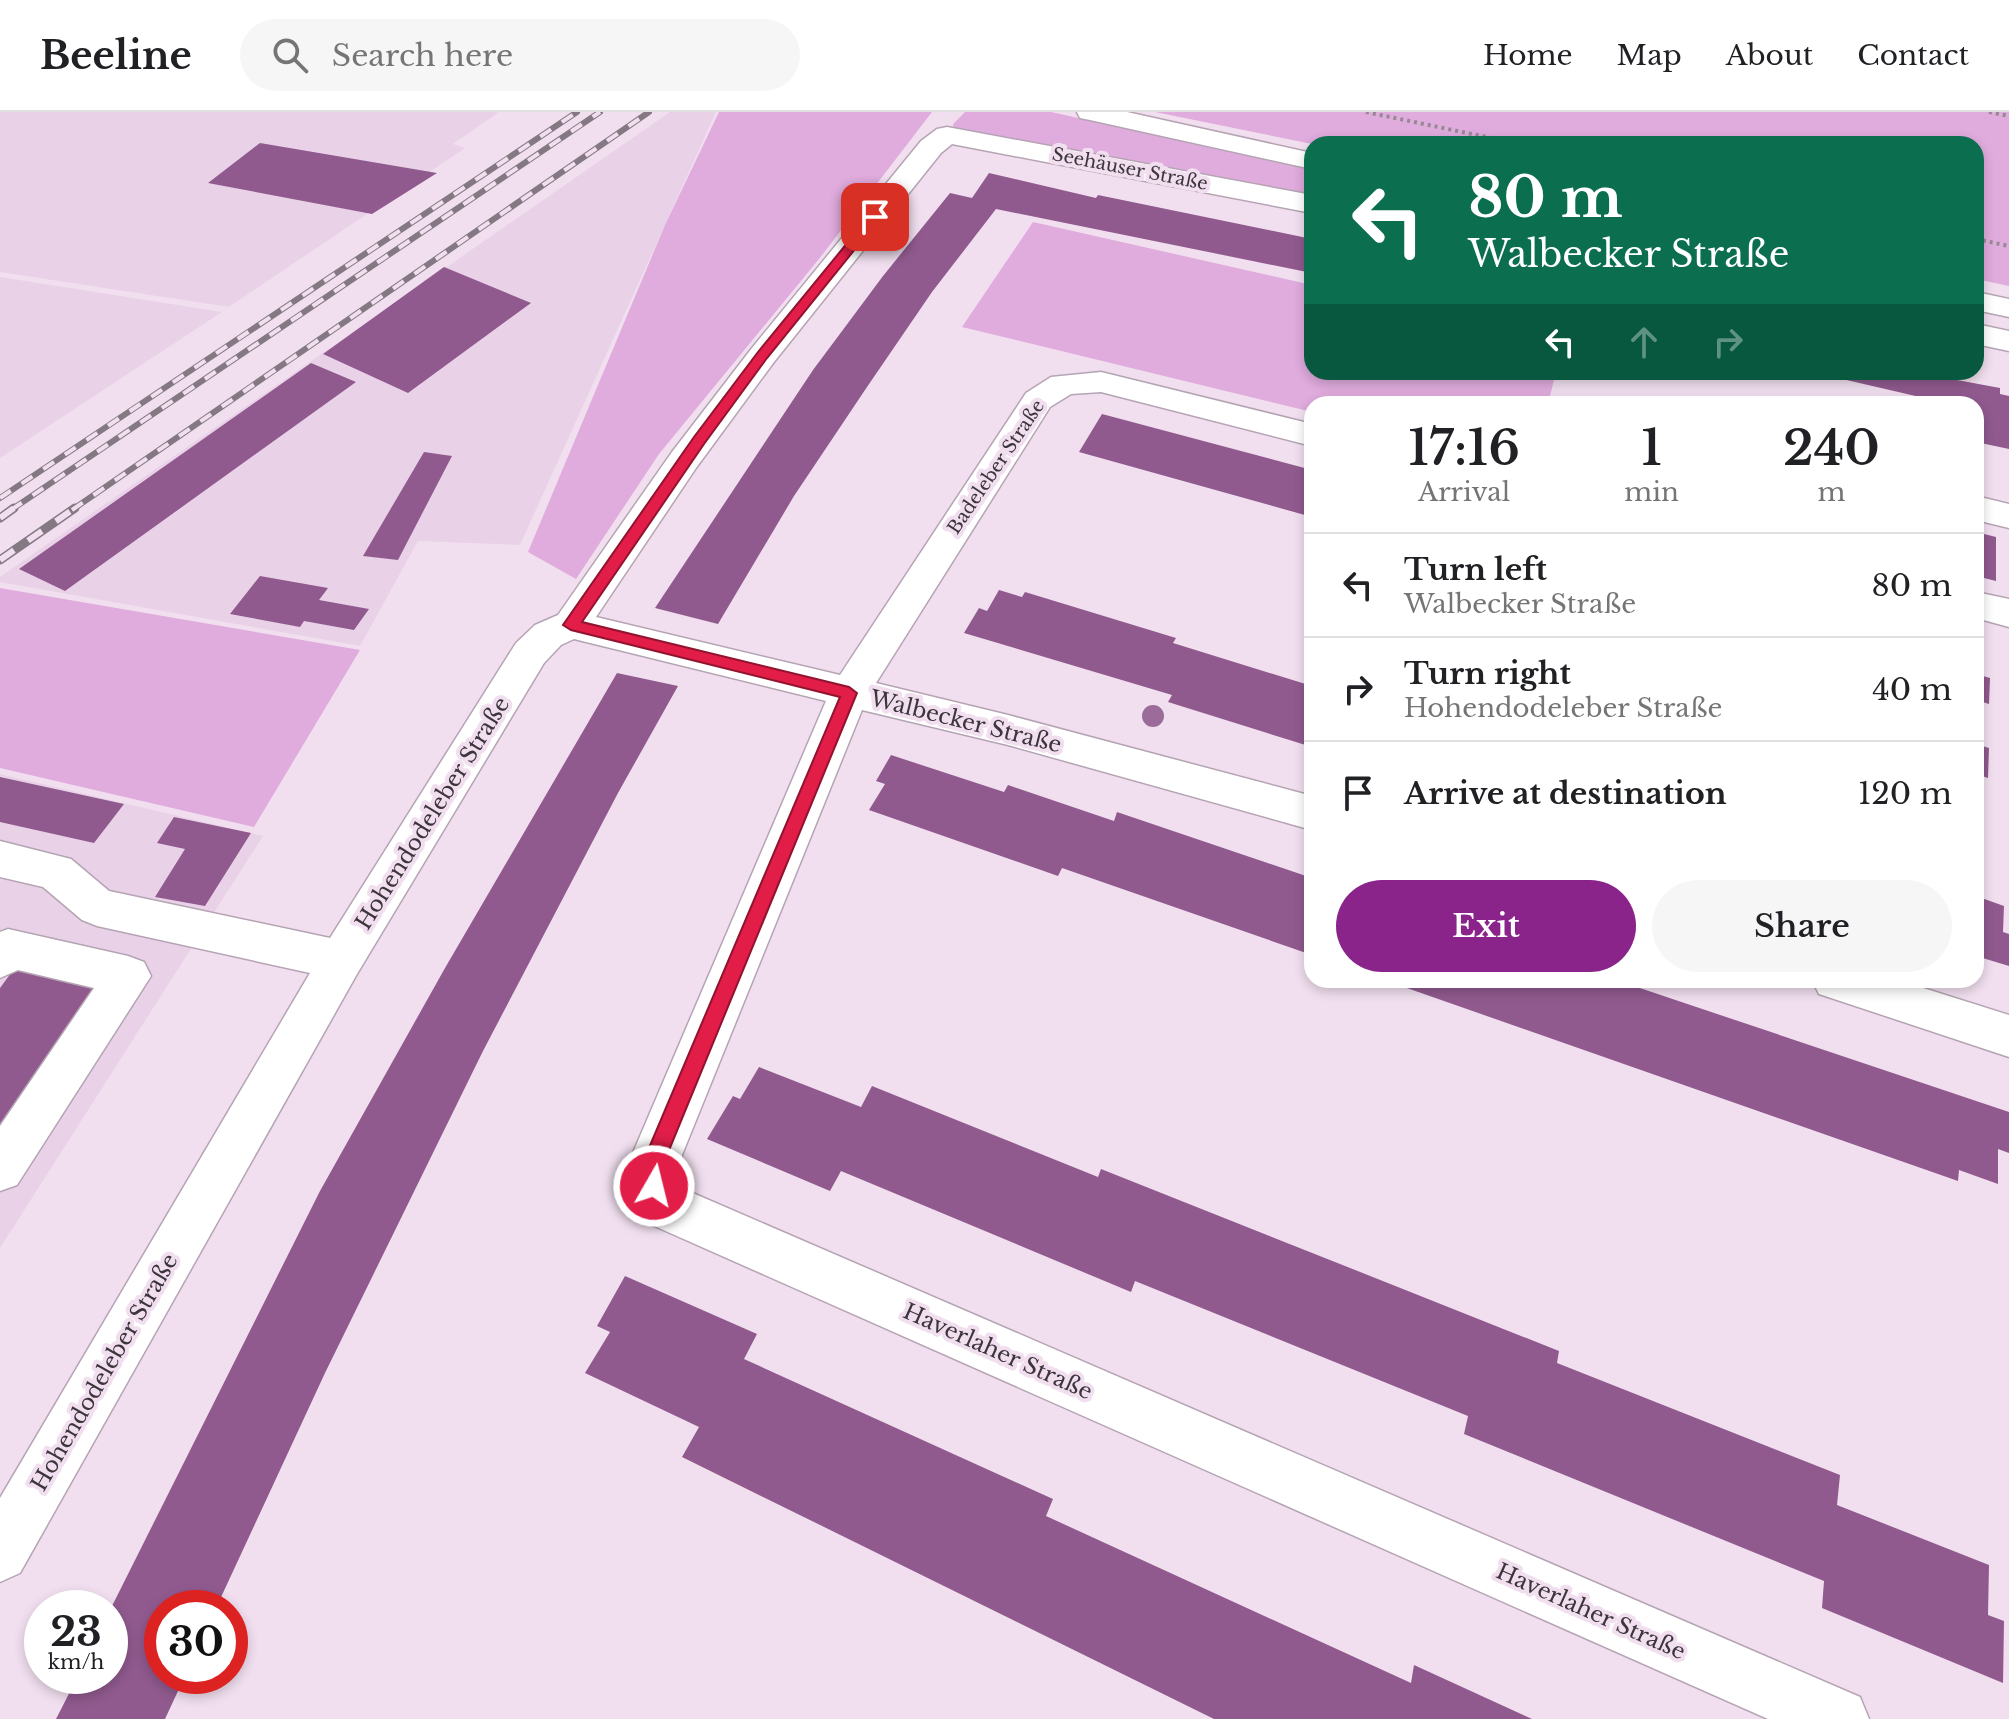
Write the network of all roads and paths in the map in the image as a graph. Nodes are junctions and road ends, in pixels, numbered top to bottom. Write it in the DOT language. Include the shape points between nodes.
graph roads {
  1 [pos="1090,112"];
  2 [pos="1366,112"];
  3 [pos="1989,112"];
  4 [pos="2009,116"];
  5 [pos="947,135"];
  6 [pos="1482,136"];
  7 [pos="1304,159"];
  8 [pos="1304,202"];
  9 [pos="1984,241"];
  10 [pos="2009,246"];
  11 [pos="1984,303"];
  12 [pos="2009,308"];
  13 [pos="1984,336"];
  14 [pos="2009,341"];
  15 [pos="1304,433"];
  16 [pos="1984,510"];
  17 [pos="2009,516"];
  18 [pos="1984,607"];
  19 [pos="2009,613"];
  20 [pos="571,625"];
  21 [pos="849,693"];
  22 [pos="1304,811"];
  23 [pos="0,859"];
  24 [pos="0,959"];
  25 [pos="341,960"];
  26 [pos="1860,988"];
  27 [pos="2009,1036"];
  28 [pos="0,1168"];
  29 [pos="0,1553"];
  30 [pos="1838,1719"];
  1 -- 7 [label="street"];
  2 -- 6 [label="path"];
  3 -- 4 [label="path"];
  5 -- 8 [label="street, Seehäuser Straße"];
  5 -- 20 [label="street, Hohendodeleber Straße" via="931,147 763,355"];
  9 -- 10 [label="path"];
  11 -- 12 [label="street"];
  13 -- 14 [label="street"];
  15 -- 21 [label="street, Badeleber Straße" via="1101,382 1076,381 1054,388 1032,408"];
  16 -- 17 [label="street"];
  18 -- 19 [label="street"];
  20 -- 21 [label="street, Walbecker Straße"];
  20 -- 25 [label="street, Hohendodeleber Straße" via="548,635 530,653"];
  21 -- 22 [label="street, Walbecker Straße" via="1008,730"];
  21 -- 30 [label="street, Haverlaher Straße" via="657,1155 653,1179 664,1203"];
  23 -- 25 [label="street" via="56,872 97,907"];
  24 -- 28 [label="street" via="8,948 128,976"];
  25 -- 29 [label="street, Hohendodeleber Straße"];
  26 -- 27 [label="street"];
}
